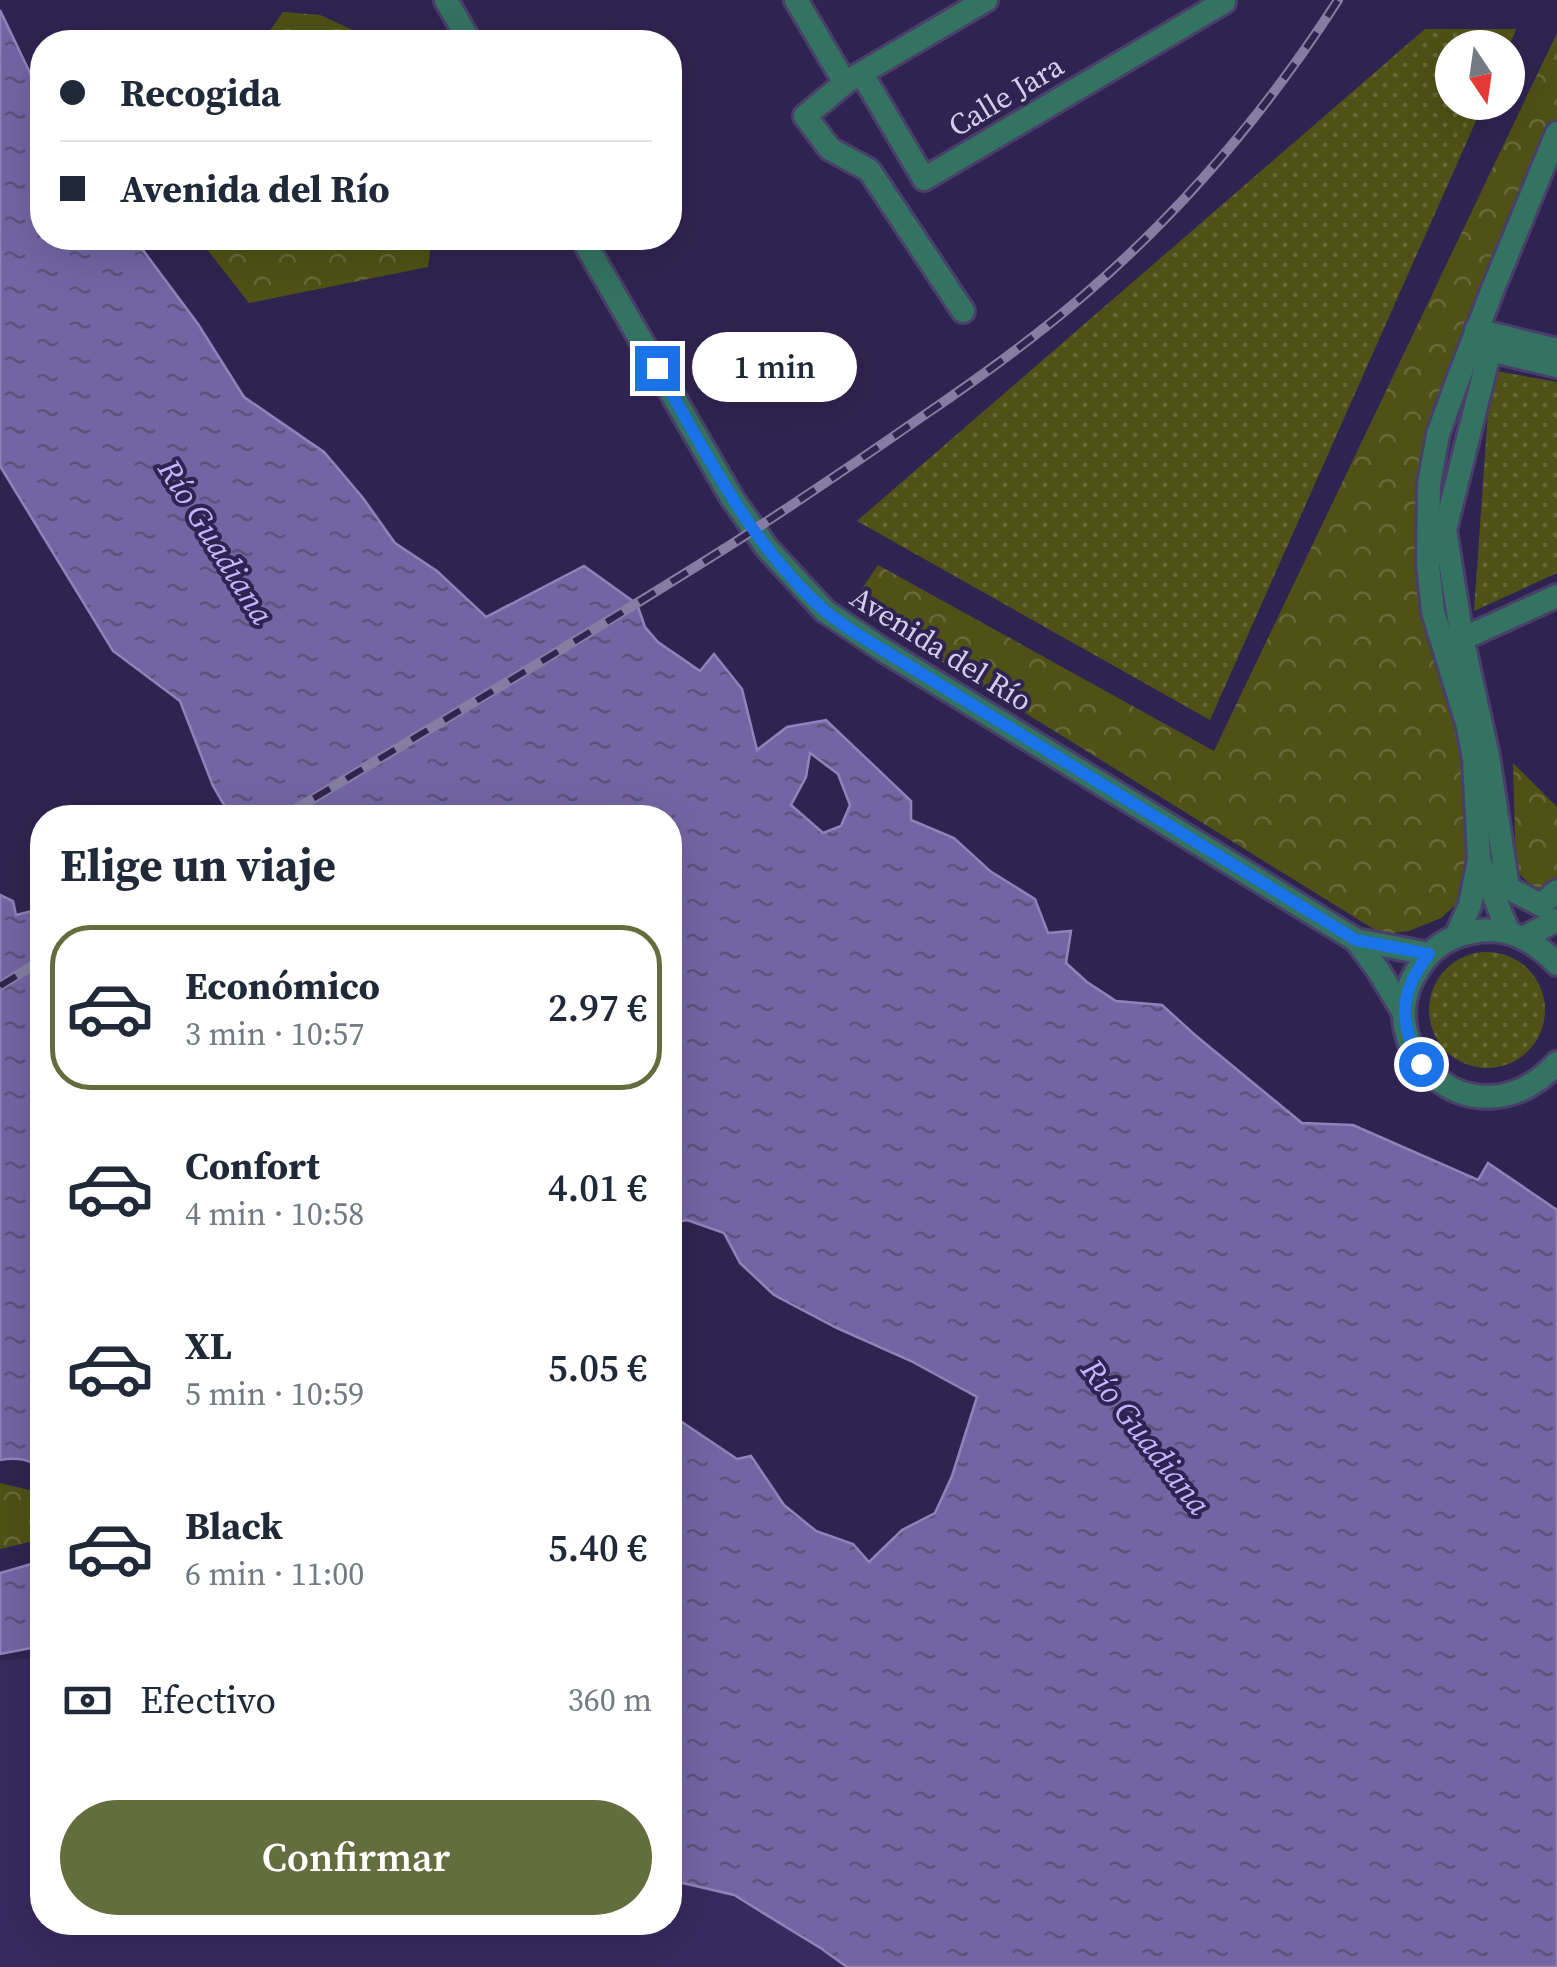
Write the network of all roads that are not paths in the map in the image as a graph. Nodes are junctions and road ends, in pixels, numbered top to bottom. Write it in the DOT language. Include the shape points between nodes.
graph roads {
  1 [pos="446,0"];
  2 [pos="796,0"];
  3 [pos="986,0"];
  4 [pos="1223,1"];
  5 [pos="463,30"];
  6 [pos="854,78"];
  7 [pos="1557,133"];
  8 [pos="589,250"];
  9 [pos="963,311"];
  10 [pos="1476,330"];
  11 [pos="1557,350"];
  12 [pos="1557,366"];
  13 [pos="1557,596"];
  14 [pos="1453,643"];
  15 [pos="1503,853"];
  16 [pos="1479,858"];
  17 [pos="1557,891"];
  18 [pos="1557,920"];
  19 [pos="1516,934"];
  20 [pos="1456,936"];
  21 [pos="1356,940"];
  22 [pos="1429,954"];
  23 [pos="1557,964"];
  24 [pos="1404,1013"];
  25 [pos="1553,1073"];
  1 -- 5 [label="street"];
  2 -- 6 [label="street"];
  3 -- 6 [label="street"];
  4 -- 6 [label="street, Calle Jara" via="924,180"];
  6 -- 9 [label="street" via="805,116 830,149 868,170"];
  7 -- 10 [label="street"];
  8 -- 21 [label="street, Avenida del Río" via="732,498 766,548 825,611"];
  10 -- 11 [label="street"];
  10 -- 14 [label="street" via="1438,434 1429,484 1434,612"];
  12 -- 14 [label="street" via="1490,350 1445,530"];
  13 -- 14 [label="street"];
  14 -- 15 [label="street" via="1488,756"];
  14 -- 16 [label="street" via="1474,759"];
  15 -- 16 [label="street"];
  15 -- 17 [label="street" via="1508,888 1541,905"];
  16 -- 19 [label="street"];
  16 -- 20 [label="street"];
  18 -- 19 [label="street"];
  19 -- 20 [label="street" via="1482,929"];
  19 -- 23 [label="street"];
  20 -- 22 [label="street"];
  21 -- 22 [label="street, Avenida del Río"];
  21 -- 24 [label="street, Avenida del Río"];
  22 -- 24 [label="street" via="1415,971"];
  24 -- 25 [label="street, Avenida del Río" via="1421,1064 1466,1095 1520,1092"];
}
